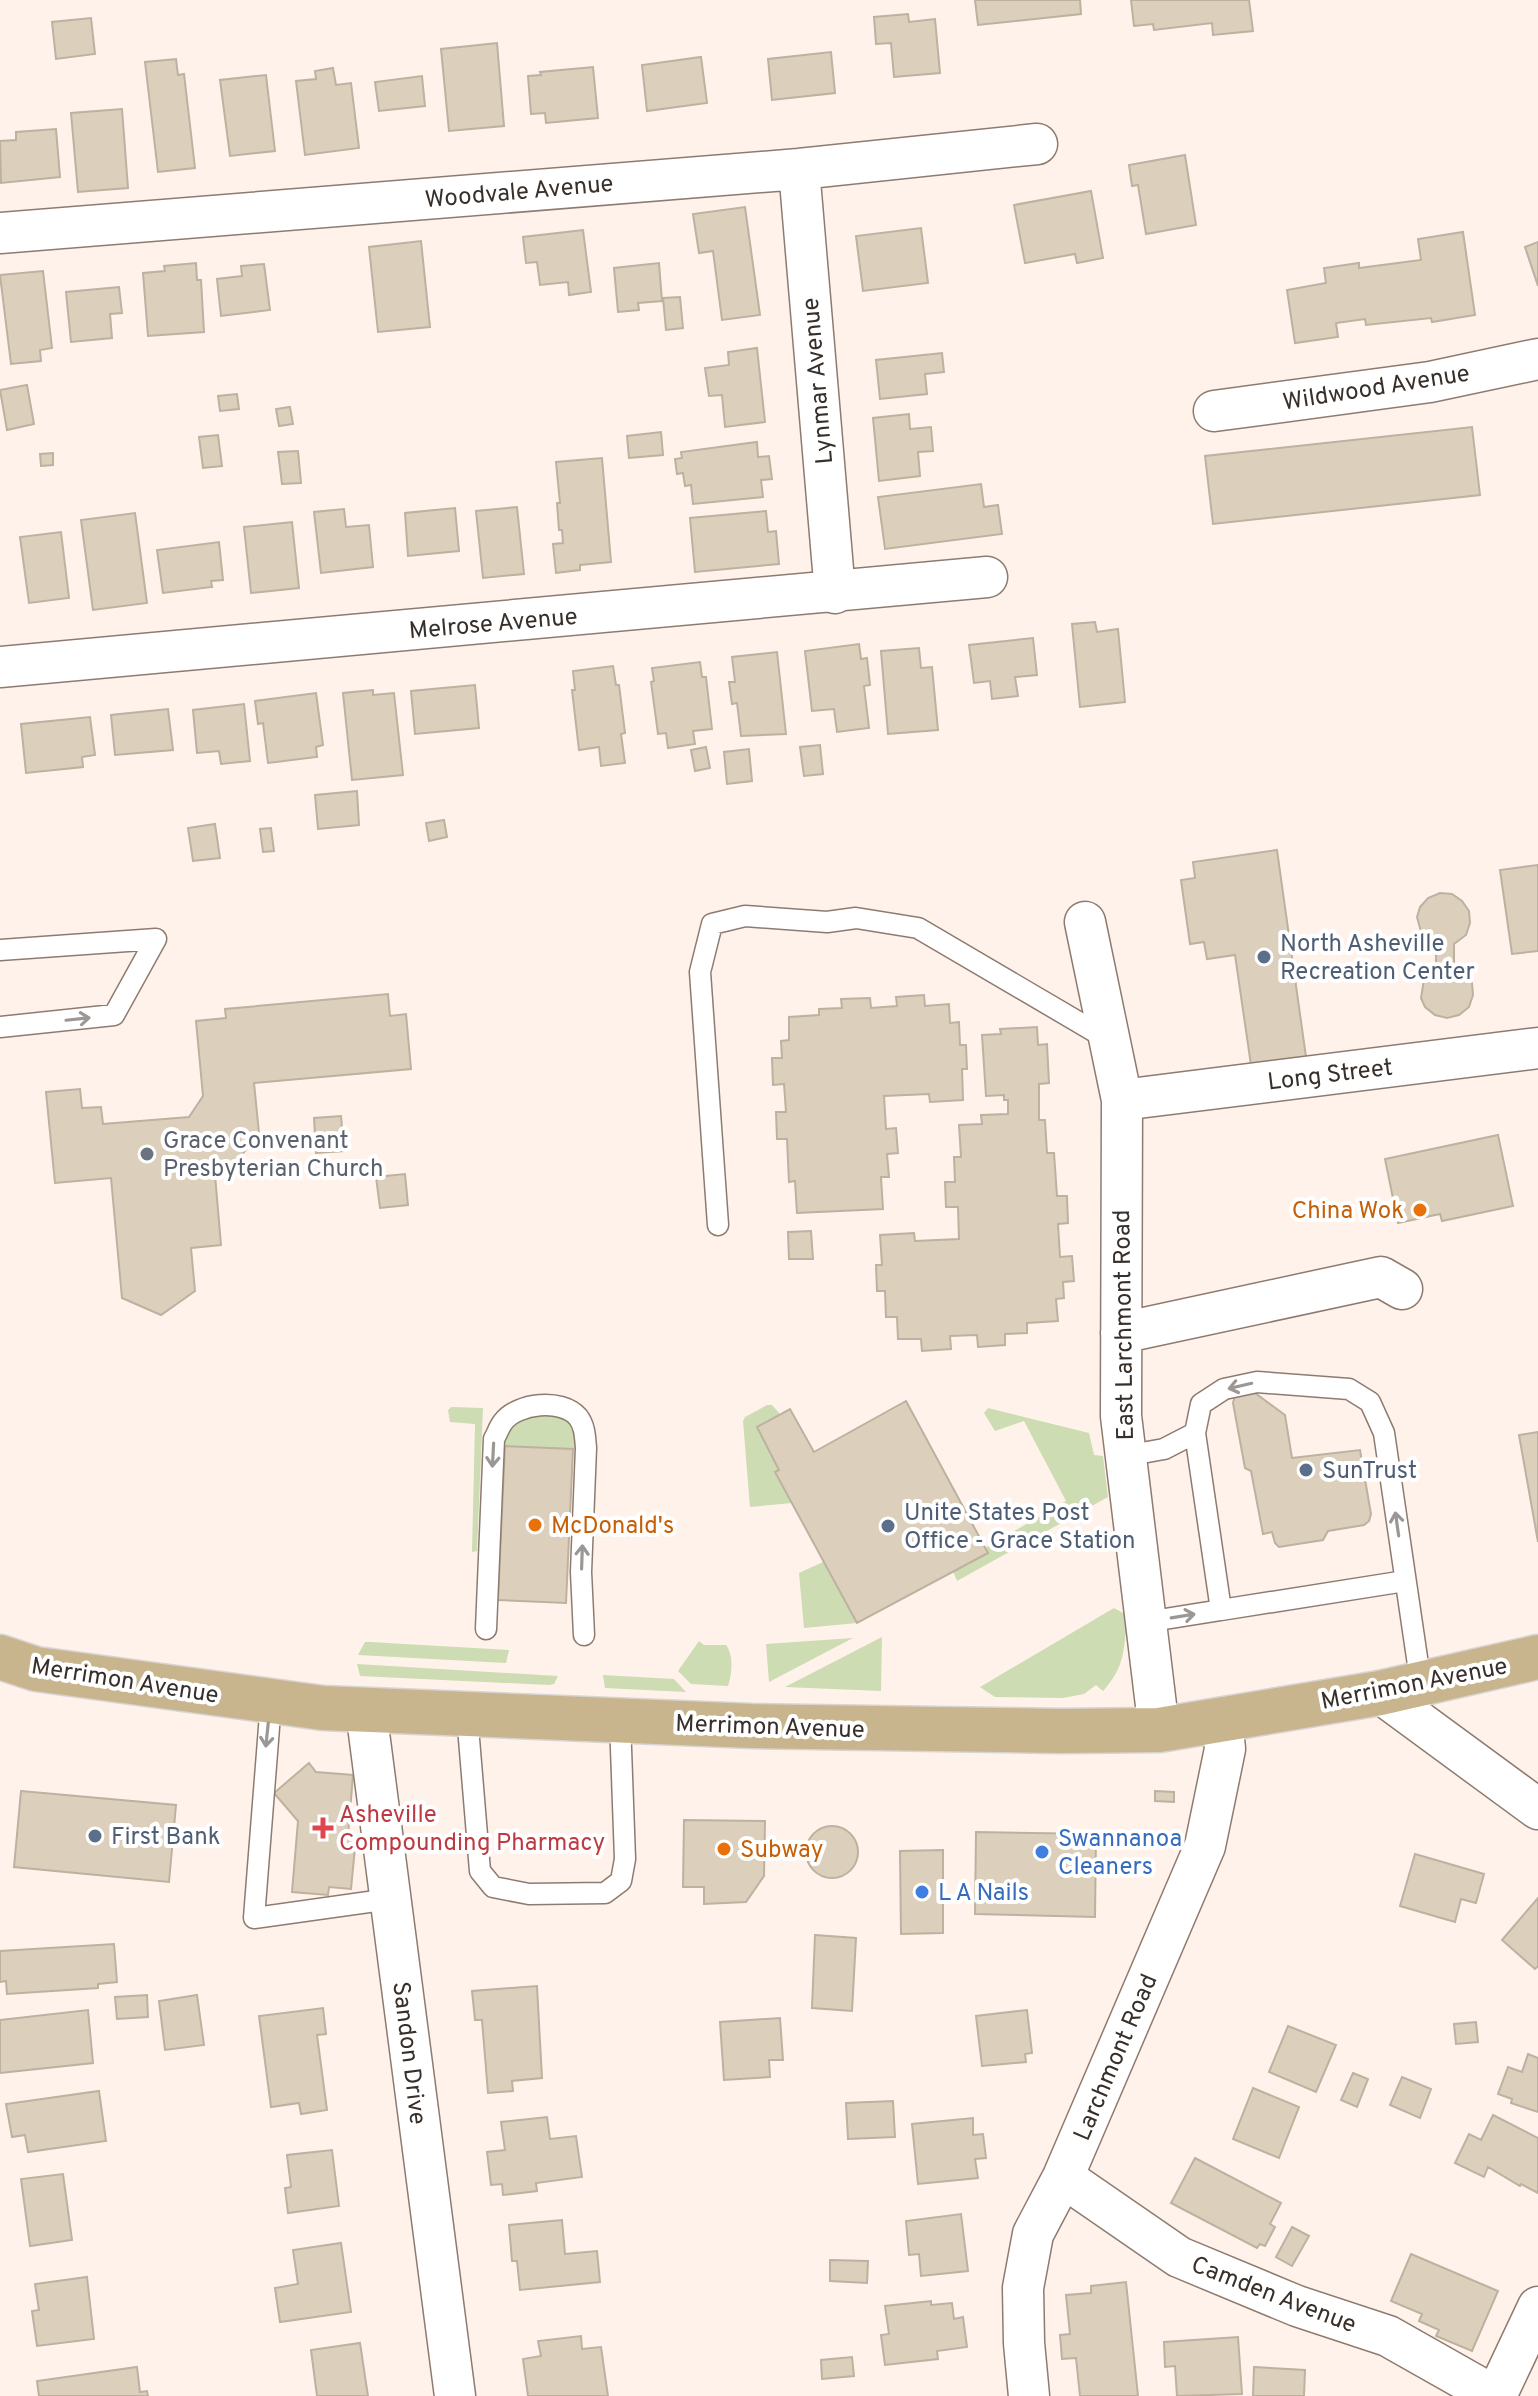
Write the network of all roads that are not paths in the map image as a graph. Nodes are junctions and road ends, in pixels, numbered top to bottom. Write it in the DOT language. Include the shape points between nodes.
graph roads {
  1 [pos="1037,144"];
  2 [pos="799,169"];
  3 [pos="0,233"];
  4 [pos="1538,359"];
  5 [pos="1214,411"];
  6 [pos="987,577"];
  7 [pos="835,593"];
  8 [pos="0,667"];
  9 [pos="1085,922"];
  10 [pos="0,950"];
  11 [pos="0,1027"];
  12 [pos="1109,1040"];
  13 [pos="1538,1048"];
  14 [pos="1122,1100"];
  15 [pos="718,1225"];
  16 [pos="1402,1289"];
  17 [pos="1121,1333"];
  18 [pos="1195,1433"];
  19 [pos="1125,1456"];
  20 [pos="1405,1581"];
  21 [pos="1221,1610"];
  22 [pos="1146,1622"];
  23 [pos="486,1629"];
  24 [pos="584,1635"];
  25 [pos="0,1657"];
  26 [pos="1538,1657"];
  27 [pos="1400,1689"];
  28 [pos="271,1702"];
  29 [pos="366,1710"];
  30 [pos="467,1715"];
  31 [pos="1222,1718"];
  32 [pos="620,1721"];
  33 [pos="1159,1730"];
  34 [pos="1538,1809"];
  35 [pos="390,1899"];
  36 [pos="1063,2177"];
  37 [pos="1538,2307"];
  38 [pos="455,2396"];
  39 [pos="1029,2396"];
  40 [pos="1495,2396"];
  1 -- 2 [label="street, Woodvale Avenue"];
  2 -- 3 [label="street, Woodvale Avenue"];
  2 -- 7 [label="street, Lynmar Avenue"];
  4 -- 5 [label="street, Wildwood Avenue" via="1430,382"];
  6 -- 7 [label="street, Melrose Avenue"];
  7 -- 8 [label="street, Melrose Avenue"];
  9 -- 12 [label="street, East Larchmont Road"];
  11 -- 10 [label="lane, one-way" via="114,1015 156,939"];
  12 -- 14 [label="street, East Larchmont Road"];
  12 -- 15 [label="lane" via="918,928 856,918 827,922 745,916 712,924 700,972"];
  13 -- 14 [label="street, Long Street"];
  14 -- 17 [label="street, East Larchmont Road"];
  16 -- 17 [label="street" via="1381,1277"];
  17 -- 19 [label="street, East Larchmont Road"];
  18 -- 19 [label="lane" via="1164,1449"];
  20 -- 18 [label="lane, one-way" via="1384,1433 1370,1402 1349,1389 1257,1382 1224,1389 1201,1404"];
  18 -- 21 [label="lane"];
  19 -- 22 [label="street, East Larchmont Road"];
  20 -- 21 [label="lane"];
  20 -- 27 [label="lane"];
  22 -- 21 [label="lane, one-way"];
  22 -- 33 [label="street, East Larchmont Road"];
  24 -- 23 [label="lane, one-way" via="584,1428 577,1416 551,1405 518,1411 504,1420 494,1439"];
  25 -- 28 [label="main road, Merrimon Avenue" via="36,1669"];
  26 -- 27 [label="main road, Merrimon Avenue"];
  27 -- 31 [label="main road, Merrimon Avenue"];
  27 -- 34 [label="street"];
  28 -- 29 [label="main road, Merrimon Avenue"];
  28 -- 35 [label="lane, one-way" via="254,1918"];
  29 -- 30 [label="main road, Merrimon Avenue"];
  29 -- 35 [label="street, Sandon Drive"];
  30 -- 32 [label="main road, Merrimon Avenue"];
  30 -- 32 [label="lane" via="480,1871 493,1887 529,1894 605,1893 621,1881 625,1859"];
  31 -- 33 [label="main road, Merrimon Avenue"];
  31 -- 36 [label="street, Larchmont Road" via="1225,1749 1205,1846"];
  32 -- 33 [label="main road, Merrimon Avenue"];
  35 -- 38 [label="street, Sandon Drive"];
  36 -- 39 [label="street, Larchmont Road" via="1033,2234 1023,2288"];
  36 -- 40 [label="street, Camden Avenue" via="1179,2257 1297,2306 1388,2336"];
  37 -- 40 [label="street"];
}
